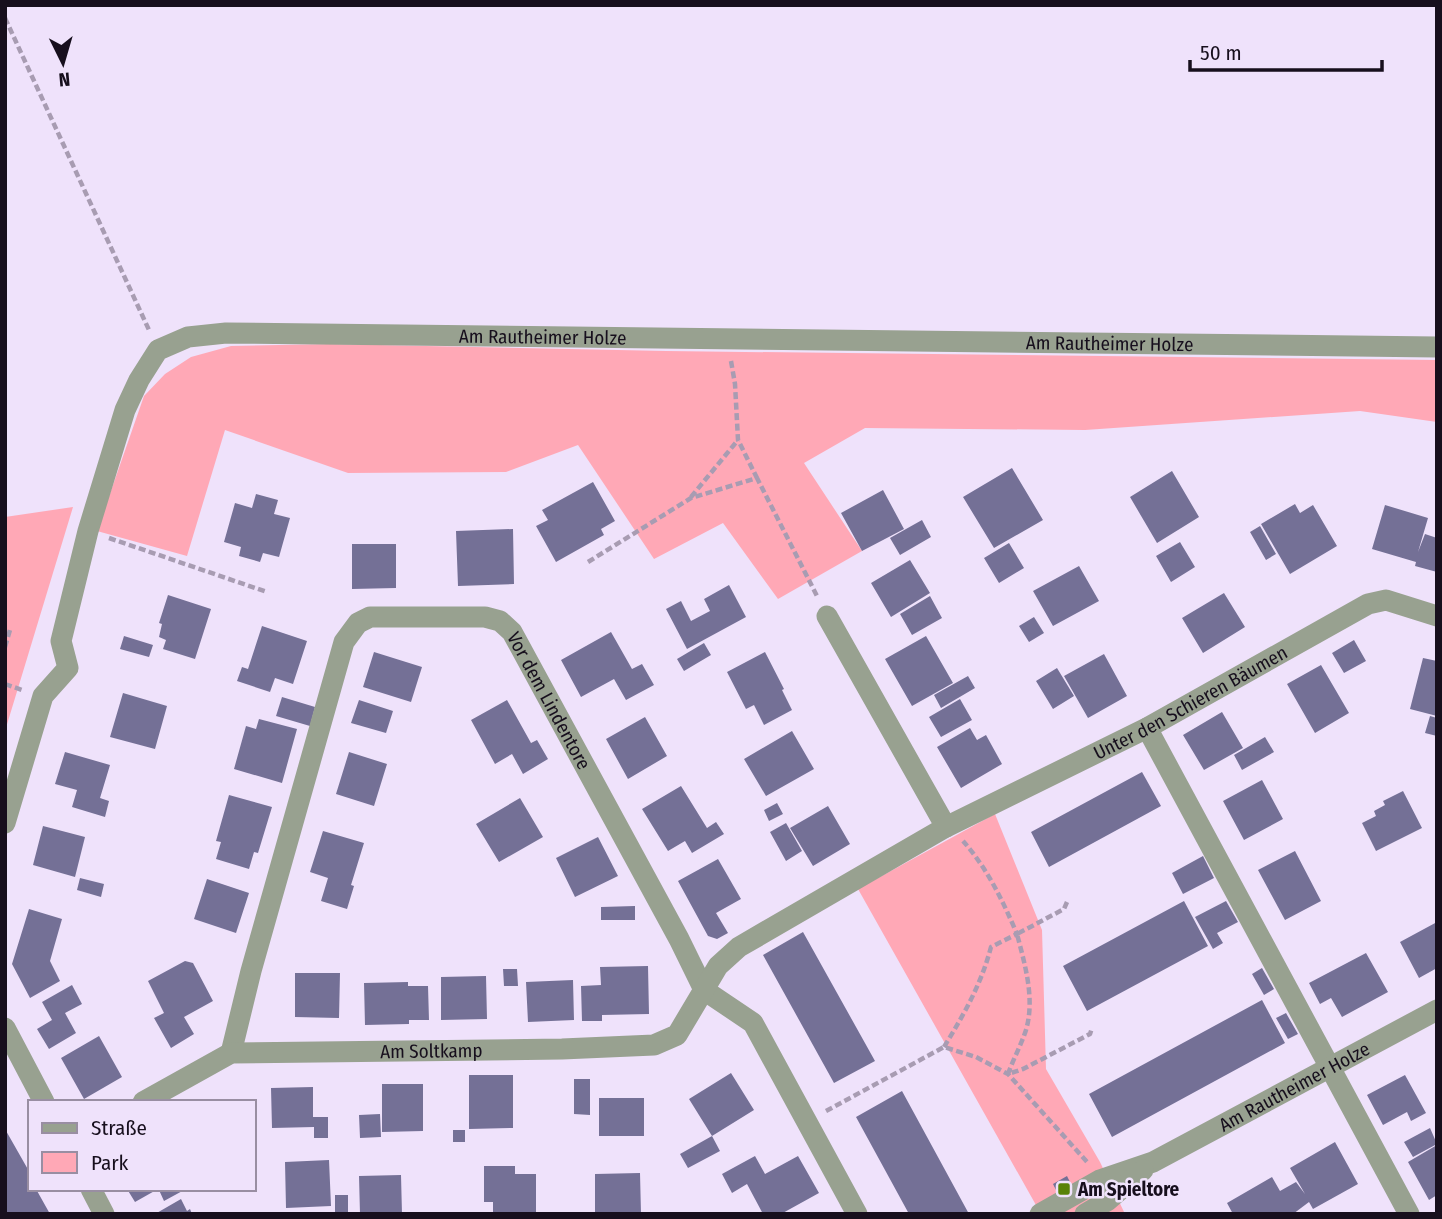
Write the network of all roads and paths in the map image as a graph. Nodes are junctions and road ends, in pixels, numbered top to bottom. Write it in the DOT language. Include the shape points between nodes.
graph roads {
  1 [pos="5,18"];
  2 [pos="727,339"];
  3 [pos="1437,348"];
  4 [pos="159,350"];
  5 [pos="738,440"];
  6 [pos="757,478"];
  7 [pos="691,498"];
  8 [pos="89,531"];
  9 [pos="587,562"];
  10 [pos="267,592"];
  11 [pos="827,616"];
  12 [pos="1437,616"];
  13 [pos="10,630"];
  14 [pos="5,647"];
  15 [pos="1147,728"];
  16 [pos="5,824"];
  17 [pos="946,827"];
  18 [pos="1067,902"];
  19 [pos="1017,934"];
  20 [pos="704,990"];
  21 [pos="1437,1010"];
  22 [pos="5,1028"];
  23 [pos="1092,1028"];
  24 [pos="944,1047"];
  25 [pos="231,1053"];
  26 [pos="1330,1066"];
  27 [pos="1007,1074"];
  28 [pos="43,1100"];
  29 [pos="147,1100"];
  30 [pos="807,1121"];
  31 [pos="1153,1162"];
  32 [pos="1100,1180"];
  33 [pos="92,1191"];
  34 [pos="104,1214"];
  35 [pos="856,1214"];
  36 [pos="1040,1214"];
  37 [pos="1085,1214"];
  38 [pos="1409,1214"];
  1 -- 4 [label="path"];
  2 -- 3 [label="street, Am Rautheimer Holze"];
  2 -- 4 [label="street, Am Rautheimer Holze" via="226,333 188,337"];
  2 -- 5 [label="path"];
  4 -- 8 [label="street" via="125,410"];
  5 -- 6 [label="path"];
  5 -- 7 [label="path"];
  6 -- 7 [label="path"];
  6 -- 11 [label="path"];
  7 -- 9 [label="path"];
  8 -- 10 [label="path"];
  8 -- 16 [label="street" via="61,640 68,668 43,696"];
  11 -- 17 [label="street"];
  12 -- 15 [label="street, Unter den Schieren Bäumen" via="1386,600 1368,604"];
  13 -- 14 [label="path"];
  15 -- 17 [label="street, Unter den Schieren Bäumen"];
  15 -- 26 [label="street"];
  17 -- 19 [label="path" via="976,857"];
  17 -- 20 [label="street, Unter den Schieren Bäumen" via="739,947 718,966"];
  18 -- 19 [label="path" via="1064,909"];
  19 -- 24 [label="path" via="991,947 972,1002"];
  19 -- 27 [label="path" via="1030,998 1026,1030"];
  20 -- 25 [label="street, Am Soltkamp" via="677,1035 654,1045"];
  20 -- 25 [label="street, Vor dem Lindentore" via="512,632 500,621 485,617 370,617 358,623 344,642"];
  20 -- 30 [label="street, Vor dem Lindentore" via="753,1023"];
  21 -- 26 [label="street, Am Rautheimer Holze"];
  22 -- 28 [label="street"];
  23 -- 27 [label="path" via="1090,1034"];
  24 -- 27 [label="path"];
  24 -- 30 [label="path"];
  25 -- 29 [label="street, Am Soltkamp"];
  26 -- 31 [label="street, Am Rautheimer Holze"];
  26 -- 38 [label="street"];
  27 -- 32 [label="path"];
  30 -- 35 [label="street, Vor dem Lindentore"];
  31 -- 32 [label="street, Am Rautheimer Holze"];
  31 -- 37 [label="street, Am Rautheimer Holze"];
  32 -- 36 [label="street, Am Rautheimer Holze"];
  33 -- 34 [label="street"];
}
